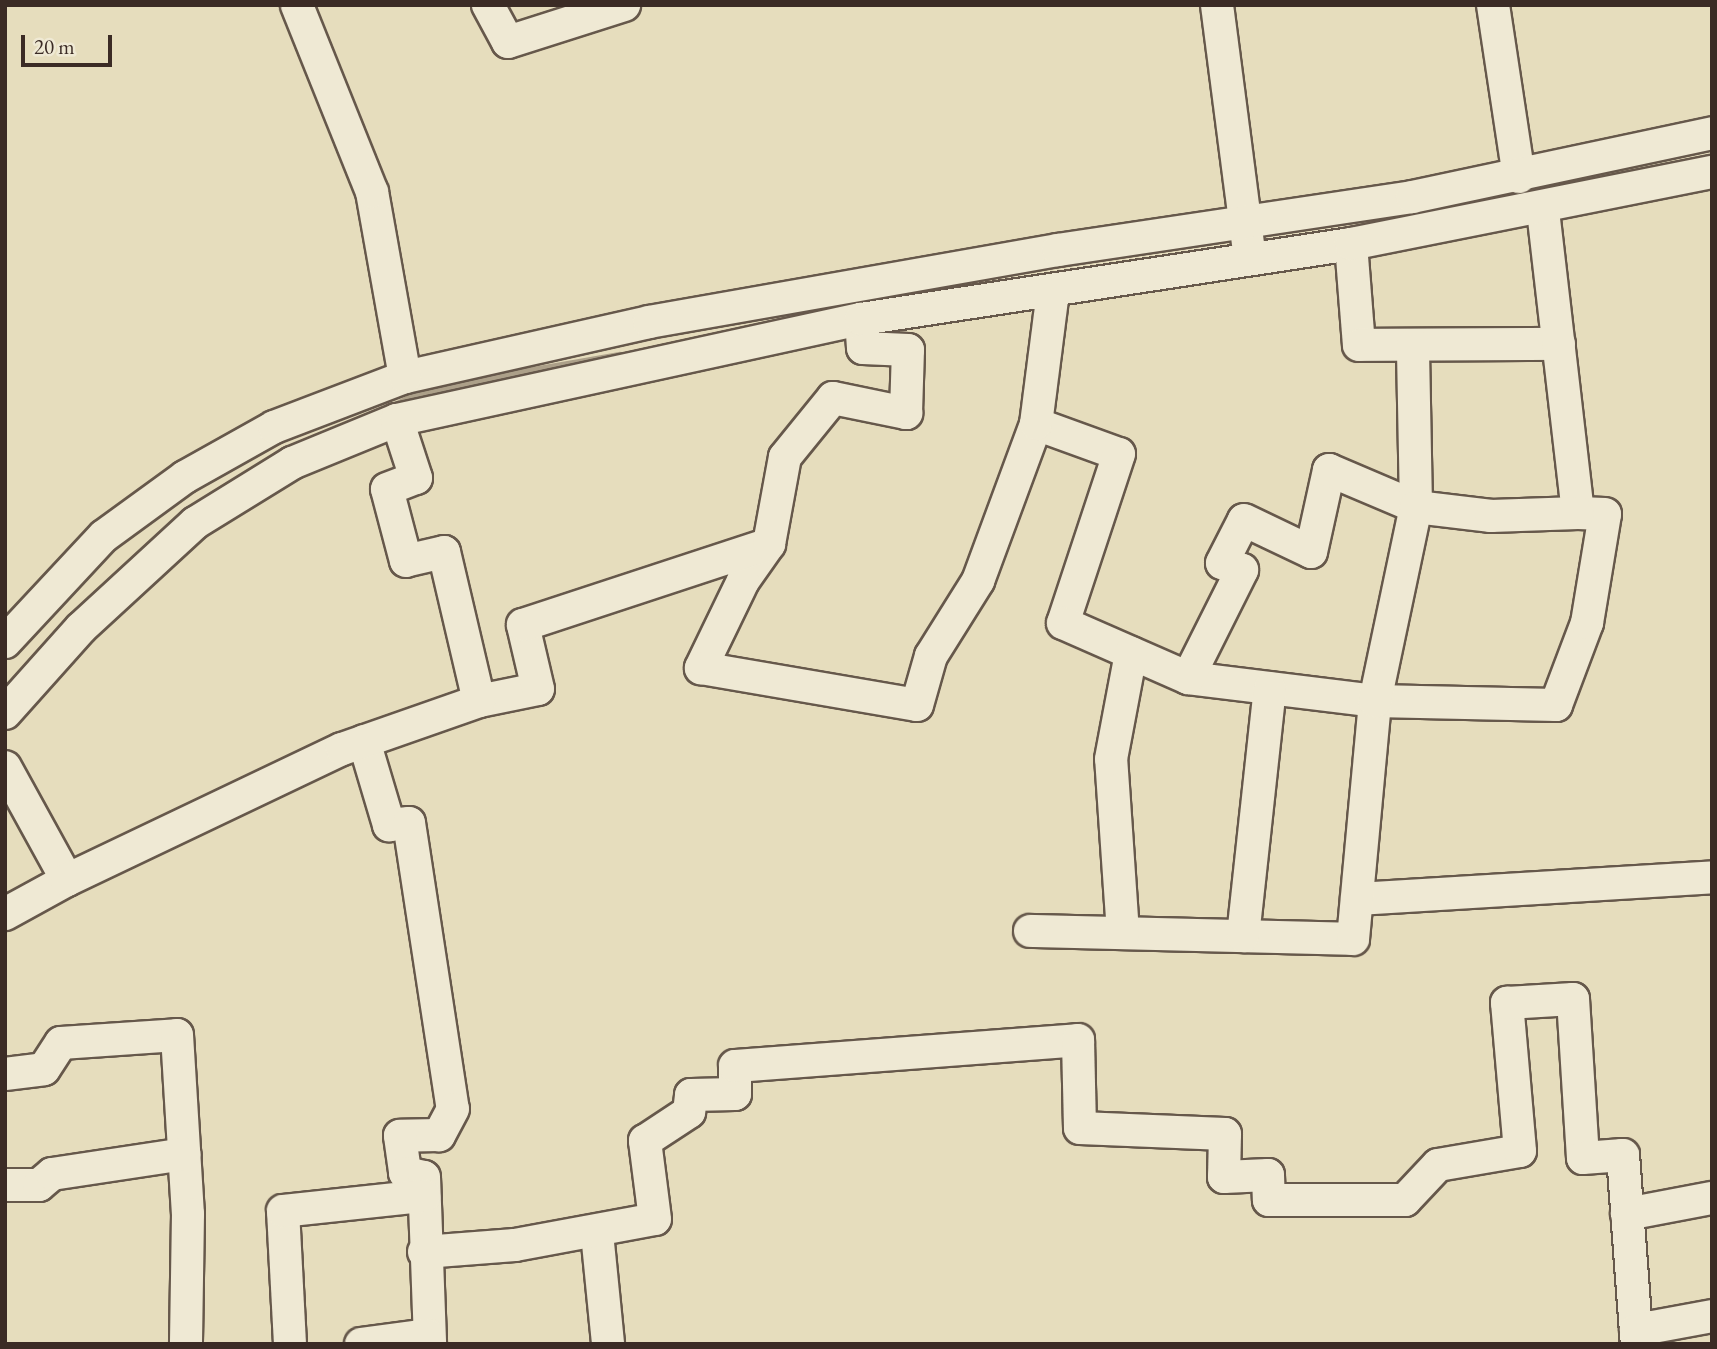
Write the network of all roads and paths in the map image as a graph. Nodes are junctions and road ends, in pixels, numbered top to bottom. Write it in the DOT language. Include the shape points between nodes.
graph roads {
  1 [pos="297,5"];
  2 [pos="488,5"];
  3 [pos="624,5"];
  4 [pos="1217,5"];
  5 [pos="1493,5"];
  6 [pos="1712,134"];
  7 [pos="1712,172"];
  8 [pos="1519,177"];
  9 [pos="1543,209"];
  10 [pos="1245,222"];
  11 [pos="1351,244"];
  12 [pos="1250,261"];
  13 [pos="1053,291"];
  14 [pos="861,319"];
  15 [pos="1559,344"];
  16 [pos="1413,345"];
  17 [pos="405,377"];
  18 [pos="397,420"];
  19 [pos="1035,424"];
  20 [pos="274,427"];
  21 [pos="292,463"];
  22 [pos="1416,507"];
  23 [pos="1578,513"];
  24 [pos="769,544"];
  25 [pos="5,642"];
  26 [pos="1131,653"];
  27 [pos="1188,678"];
  28 [pos="1270,688"];
  29 [pos="479,701"];
  30 [pos="1375,701"];
  31 [pos="5,713"];
  32 [pos="364,741"];
  33 [pos="5,767"];
  34 [pos="1712,877"];
  35 [pos="67,880"];
  36 [pos="1357,899"];
  37 [pos="5,914"];
  38 [pos="1030,931"];
  39 [pos="1123,933"];
  40 [pos="1242,936"];
  41 [pos="5,1074"];
  42 [pos="184,1154"];
  43 [pos="5,1185"];
  44 [pos="424,1196"];
  45 [pos="1712,1198"];
  46 [pos="1627,1214"];
  47 [pos="597,1233"];
  48 [pos="424,1252"];
  49 [pos="1712,1316"];
  50 [pos="1636,1337"];
  51 [pos="429,1340"];
  52 [pos="186,1344"];
  53 [pos="290,1344"];
  54 [pos="361,1344"];
  55 [pos="608,1344"];
  1 -- 17 [label="street" via="372,192"];
  2 -- 3 [label="street" via="508,42"];
  4 -- 10 [label="street"];
  5 -- 8 [label="street"];
  6 -- 8 [label="street"];
  7 -- 9 [label="street"];
  8 -- 10 [label="street"];
  9 -- 11 [label="street"];
  9 -- 15 [label="street"];
  10 -- 12 [label="street"];
  10 -- 17 [label="street" via="649,322"];
  11 -- 12 [label="street"];
  11 -- 16 [label="street" via="1359,345"];
  12 -- 13 [label="street"];
  13 -- 14 [label="street"];
  13 -- 19 [label="street"];
  14 -- 18 [label="street"];
  14 -- 24 [label="street" via="863,348 908,350 906,413 833,397 785,457"];
  15 -- 16 [label="street"];
  15 -- 23 [label="street"];
  16 -- 22 [label="street"];
  17 -- 20 [label="street"];
  18 -- 21 [label="street"];
  18 -- 29 [label="street" via="415,478 387,489 406,561 444,552"];
  19 -- 24 [label="street" via="978,581 931,656 917,705 701,668 743,581"];
  19 -- 26 [label="street" via="1119,454 1063,624"];
  20 -- 21 [label="street"];
  20 -- 25 [label="street" via="185,477 104,536"];
  21 -- 31 [label="street" via="195,523 81,628"];
  22 -- 23 [label="street" via="1491,516"];
  22 -- 27 [label="street" via="1329,470 1311,552 1244,520 1222,563 1242,570"];
  22 -- 30 [label="street"];
  23 -- 30 [label="street" via="1605,514 1587,624 1556,705"];
  24 -- 29 [label="street" via="523,625 538,689"];
  26 -- 27 [label="street"];
  26 -- 39 [label="street" via="1111,759"];
  27 -- 28 [label="street"];
  28 -- 30 [label="street"];
  28 -- 40 [label="street"];
  29 -- 32 [label="street"];
  30 -- 36 [label="street"];
  32 -- 35 [label="street"];
  32 -- 44 [label="street" via="389,825 410,823 453,1109 439,1135 400,1136 405,1173 424,1177"];
  33 -- 35 [label="street"];
  34 -- 36 [label="street"];
  35 -- 37 [label="street"];
  36 -- 40 [label="street" via="1353,939"];
  38 -- 39 [label="street"];
  39 -- 40 [label="street"];
  41 -- 42 [label="street" via="44,1069 61,1043 177,1035"];
  42 -- 43 [label="street" via="52,1174 39,1185"];
  42 -- 52 [label="street"];
  44 -- 48 [label="street"];
  44 -- 53 [label="street" via="283,1211"];
  45 -- 46 [label="street"];
  46 -- 47 [label="street" via="1623,1155 1583,1158 1573,999 1507,1003 1520,1151 1438,1165 1405,1200 1269,1200 1268,1175 1224,1177 1225,1134 1080,1128 1078,1040 734,1066 734,1094 691,1096 689,1112 645,1141 655,1219"];
  46 -- 50 [label="street"];
  47 -- 48 [label="street"];
  47 -- 55 [label="street"];
  48 -- 51 [label="street"];
  49 -- 50 [label="street"];
  51 -- 54 [label="street"];
}
